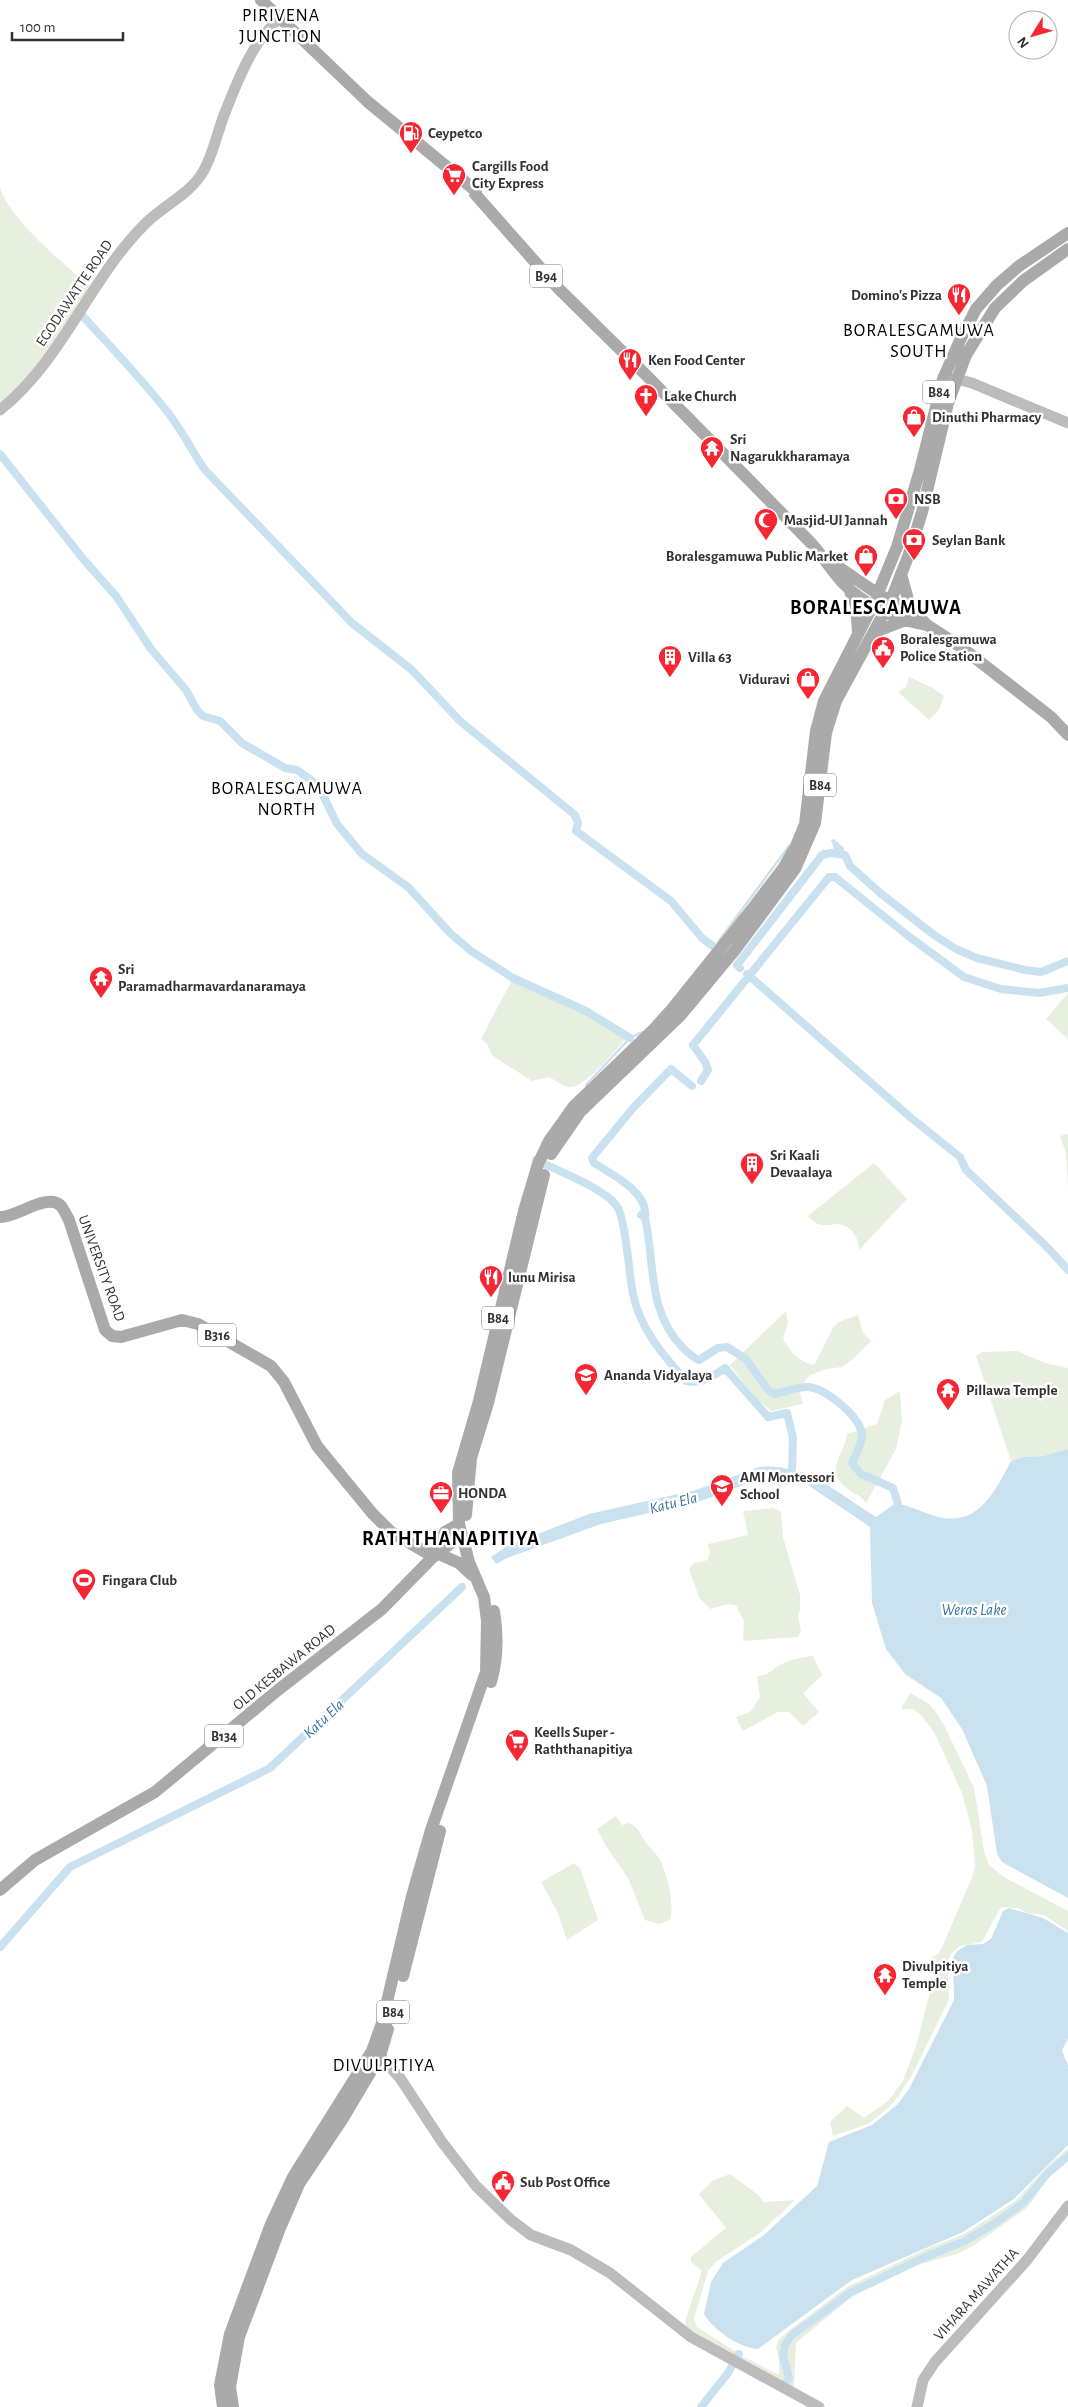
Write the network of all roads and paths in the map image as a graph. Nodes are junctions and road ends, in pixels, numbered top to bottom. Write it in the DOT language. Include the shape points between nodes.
graph roads {
  1 [pos="261,0"];
  2 [pos="278,18"];
  3 [pos="1068,232"];
  4 [pos="1068,249"];
  5 [pos="956,378"];
  6 [pos="943,379"];
  7 [pos="0,410"];
  8 [pos="1068,423"];
  9 [pos="887,574"];
  10 [pos="901,574"];
  11 [pos="851,582"];
  12 [pos="876,600"];
  13 [pos="888,606"];
  14 [pos="908,615"];
  15 [pos="858,632"];
  16 [pos="870,639"];
  17 [pos="1068,735"];
  18 [pos="549,1150"];
  19 [pos="0,1217"];
  20 [pos="498,1338"];
  21 [pos="458,1500"];
  22 [pos="464,1528"];
  23 [pos="445,1532"];
  24 [pos="436,1556"];
  25 [pos="477,1580"];
  26 [pos="0,1890"];
  27 [pos="376,2053"];
  28 [pos="1068,2206"];
  29 [pos="275,2226"];
  30 [pos="223,2407"];
  31 [pos="233,2407"];
  32 [pos="819,2407"];
  33 [pos="917,2407"];
  1 -- 2 [label="main road, B94"];
  2 -- 7 [label="street, EGODAWATTE ROAD" via="253,50 226,110 205,169 195,185 147,221 126,244 34,378"];
  2 -- 11 [label="main road, B94" via="368,102 476,190 475,194 559,290 827,561 841,582"];
  3 -- 6 [label="main road, B84" via="1019,266 976,309"];
  4 -- 5 [label="main road, B84" via="1023,281 995,308"];
  5 -- 6 [label="street"];
  5 -- 8 [label="street"];
  5 -- 10 [label="main road, B84" via="922,512"];
  6 -- 9 [label="main road, B84" via="920,470"];
  9 -- 11 [label="main road"];
  9 -- 12 [label="main road, B84"];
  10 -- 13 [label="main road, B84"];
  10 -- 14 [label="main road"];
  11 -- 12 [label="main road, B94"];
  11 -- 15 [label="main road"];
  12 -- 13 [label="main road, B94"];
  12 -- 15 [label="main road, B84"];
  13 -- 14 [label="main road, B94"];
  13 -- 16 [label="main road, B84"];
  14 -- 16 [label="main road"];
  14 -- 17 [label="main road, B94" via="961,647 1034,703"];
  15 -- 18 [label="main road, B84" via="824,701 816,730 805,824 784,867 654,1029 574,1106"];
  16 -- 18 [label="main road, B84" via="836,701 826,733 815,823 795,869 686,1009 580,1112"];
  18 -- 20 [label="main road, B84" via="542,1165"];
  19 -- 24 [label="main road, UNIVERSITY ROAD / B316" via="41,1203 60,1205 69,1220 105,1330 112,1336 121,1337 182,1320 198,1324 271,1366 284,1382 317,1446 372,1513 391,1532"];
  20 -- 21 [label="main road, B84" via="458,1473"];
  20 -- 22 [label="main road, B84" via="488,1403 468,1474"];
  21 -- 22 [label="main road, B84"];
  21 -- 23 [label="main road, OLD KESBAWA ROAD"];
  22 -- 23 [label="main road"];
  22 -- 24 [label="main road, OLD KESBAWA ROAD / B134"];
  22 -- 25 [label="main road, B84"];
  22 -- 27 [label="main road, B84" via="492,1601 497,1659 439,1833"];
  23 -- 24 [label="main road, OLD KESBAWA ROAD / B134"];
  24 -- 25 [label="main road" via="459,1563"];
  24 -- 26 [label="main road, OLD KESBAWA ROAD / B134" via="382,1609 155,1792 35,1860"];
  25 -- 27 [label="main road, B84" via="484,1597 487,1621 486,1672 431,1830 412,1896"];
  27 -- 29 [label="main road, B84" via="342,2120"];
  27 -- 32 [label="street" via="400,2078 476,2186 511,2220 530,2235 571,2250 610,2273 691,2337"];
  28 -- 33 [label="street, VIHARA MAWATHA" via="1027,2260 935,2362 923,2380"];
  29 -- 30 [label="main road, B84" via="230,2334 220,2385"];
  29 -- 31 [label="main road, B84" via="239,2337 230,2387"];
}
